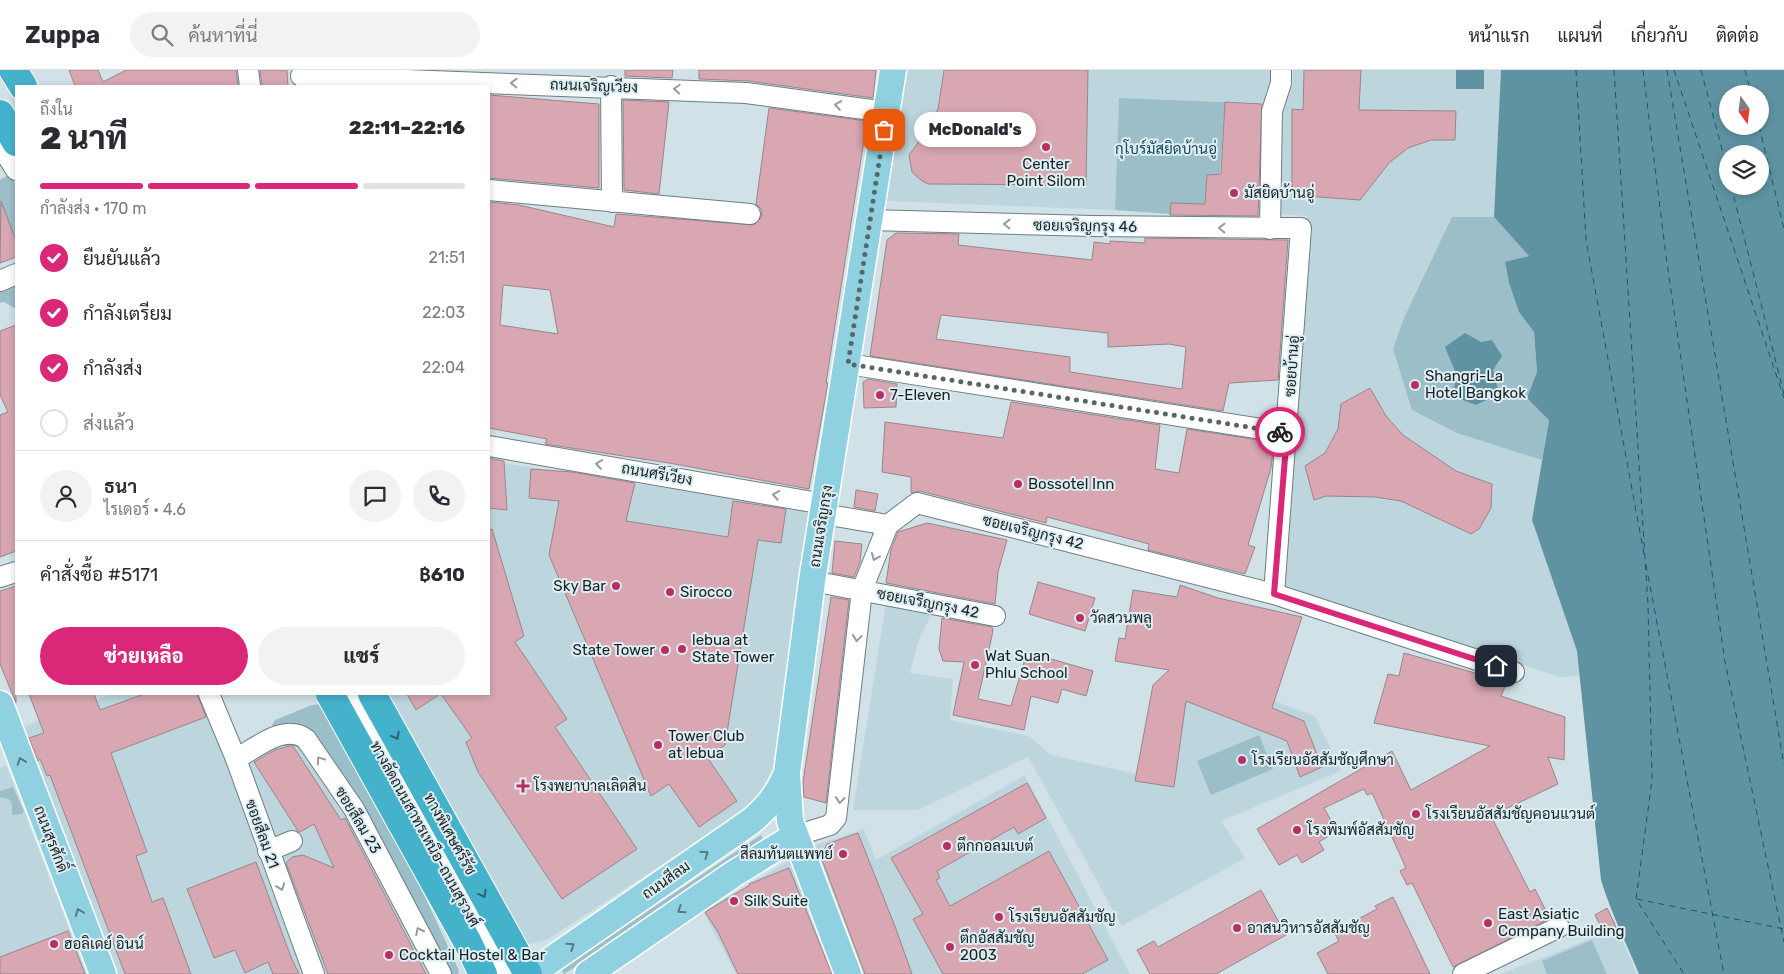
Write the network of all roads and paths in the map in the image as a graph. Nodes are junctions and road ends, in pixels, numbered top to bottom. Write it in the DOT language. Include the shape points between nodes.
graph roads {
  1 [pos="13,70"];
  2 [pos="33,70"];
  3 [pos="248,70"];
  4 [pos="893,70"];
  5 [pos="1281,70"];
  6 [pos="301,77"];
  7 [pos="22,85"];
  8 [pos="30,85"];
  9 [pos="250,85"];
  10 [pos="610,86"];
  11 [pos="886,112"];
  12 [pos="0,114"];
  13 [pos="15,140"];
  14 [pos="0,145"];
  15 [pos="15,168"];
  16 [pos="490,190"];
  17 [pos="612,202"];
  18 [pos="750,214"];
  19 [pos="869,220"];
  20 [pos="1301,228"];
  21 [pos="1270,229"];
  22 [pos="15,274"];
  23 [pos="0,281"];
  24 [pos="848,364"];
  25 [pos="1287,433"];
  26 [pos="490,446"];
  27 [pos="823,509"];
  28 [pos="888,525"];
  29 [pos="15,572"];
  30 [pos="0,577"];
  31 [pos="812,581"];
  32 [pos="862,590"];
  33 [pos="1274,594"];
  34 [pos="995,616"];
  35 [pos="1514,672"];
  36 [pos="209,695"];
  37 [pos="325,695"];
  38 [pos="331,695"];
  39 [pos="347,695"];
  40 [pos="373,695"];
  41 [pos="0,704"];
  42 [pos="236,759"];
  43 [pos="784,818"];
  44 [pos="424,833"];
  45 [pos="292,840"];
  46 [pos="408,844"];
  47 [pos="268,851"];
  48 [pos="1559,926"];
  49 [pos="103,974"];
  50 [pos="314,974"];
  51 [pos="441,974"];
  52 [pos="473,974"];
  53 [pos="483,974"];
  54 [pos="503,974"];
  55 [pos="529,974"];
  56 [pos="588,974"];
  57 [pos="848,974"];
  58 [pos="1464,974"];
  1 -- 7 [label="highway"];
  2 -- 8 [label="street"];
  3 -- 9 [label="street"];
  4 -- 11 [label="main road, ถนนเจริญกรุง"];
  5 -- 21 [label="street" via="1281,83 1272,111"];
  10 -- 6 [label="street, ถนนเจริญเวียง, one-way"];
  11 -- 10 [label="street, ถนนเจริญเวียง, one-way" via="746,93"];
  10 -- 17 [label="street"];
  11 -- 19 [label="main road, ถนนเจริญกรุง"];
  12 -- 13 [label="highway"];
  14 -- 15 [label="street"];
  16 -- 17 [label="street"];
  17 -- 18 [label="street"];
  21 -- 19 [label="street, ซอยเจริญกรุง 46, one-way"];
  19 -- 24 [label="main road, ถนนเจริญกรุง"];
  20 -- 21 [label="street, ซอยเจริญกรุง 46"];
  20 -- 25 [label="street, ซอยบ้านอู่"];
  22 -- 23 [label="street"];
  24 -- 25 [label="street"];
  24 -- 27 [label="main road, ถนนเจริญกรุง"];
  25 -- 33 [label="street, ซอยบ้านอู่"];
  27 -- 26 [label="street, ถนนศรีเวียง, one-way"];
  27 -- 28 [label="street, ถนนศรีเวียง"];
  27 -- 31 [label="main road, ถนนเจริญกรุง"];
  28 -- 32 [label="street, ซอยเจริญกรุง 42, one-way"];
  28 -- 33 [label="street, ซอยเจริญกรุง 42" via="914,504 920,503"];
  29 -- 30 [label="street"];
  31 -- 32 [label="street, ซอยเจรืญกรุง 42"];
  31 -- 43 [label="main road, ถนนเจริญกรุง"];
  32 -- 34 [label="street, ซอยเจรืญกรุง 42"];
  32 -- 43 [label="street, ซอยเจริญกรุง 42, one-way" via="838,812 830,825 811,833"];
  33 -- 35 [label="street, ซอยเจริญกรุง 42"];
  36 -- 42 [label="street, ซอยสีลม 21"];
  37 -- 46 [label="street, ทางลัดถนนสาทรเหนือ-ถนนสุรวงศ์"];
  38 -- 53 [label="highway, bridge"];
  39 -- 44 [label="street, ทางลัดถนนสาทรเหนือ-ถนนสุรวงศ์"];
  40 -- 55 [label="highway, ทางพิเศษศรีรัช, one-way"];
  49 -- 41 [label="main road, ถนนสุรศักดิ์, one-way"];
  42 -- 47 [label="street, ซอยสีลม 21"];
  51 -- 42 [label="street, ซอยสีลม 23, one-way" via="306,739 298,733 277,736"];
  55 -- 43 [label="main road, ถนนสีลม, one-way" via="750,822"];
  43 -- 56 [label="main road, one-way" via="735,873"];
  43 -- 57 [label="main road, ถนนเจริญกรุง"];
  44 -- 46 [label="street"];
  44 -- 54 [label="street, ทางลัดถนนสาทรเหนือ-ถนนสุรวงศ์"];
  45 -- 47 [label="street"];
  46 -- 52 [label="street, ทางลัดถนนสาทรเหนือ-ถนนสุรวงศ์" via="463,946"];
  47 -- 50 [label="street, ซอยสีลม 21, one-way" via="310,948"];
  48 -- 58 [label="street"];
}
